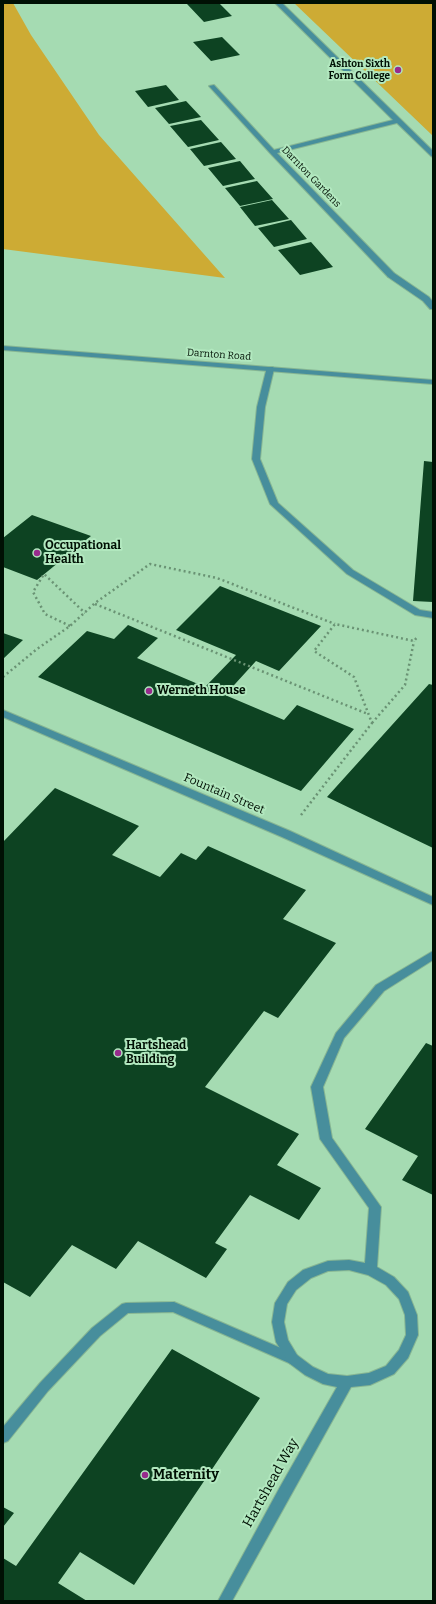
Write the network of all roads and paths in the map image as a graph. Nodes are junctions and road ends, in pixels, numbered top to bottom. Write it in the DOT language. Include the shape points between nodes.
graph roads {
  1 [pos="278,3"];
  2 [pos="212,86"];
  3 [pos="398,121"];
  4 [pos="272,152"];
  5 [pos="433,155"];
  6 [pos="433,307"];
  7 [pos="3,348"];
  8 [pos="270,369"];
  9 [pos="433,382"];
  10 [pos="94,603"];
  11 [pos="85,613"];
  12 [pos="418,613"];
  13 [pos="433,615"];
  14 [pos="335,624"];
  15 [pos="70,626"];
  16 [pos="414,641"];
  17 [pos="3,678"];
  18 [pos="3,713"];
  19 [pos="368,714"];
  20 [pos="372,723"];
  21 [pos="286,834"];
  22 [pos="433,901"];
  23 [pos="433,956"];
  24 [pos="371,1270"];
  25 [pos="293,1359"];
  26 [pos="347,1382"];
  27 [pos="3,1437"];
  28 [pos="225,1601"];
  1 -- 3 [label="street"];
  2 -- 4 [label="street"];
  3 -- 4 [label="street, Darnton Gardens"];
  3 -- 5 [label="street"];
  4 -- 6 [label="street, Darnton Gardens" via="391,275 426,299"];
  7 -- 8 [label="street, Darnton Road"];
  8 -- 9 [label="street, Darnton Road"];
  8 -- 12 [label="street" via="261,407 256,459 274,504 350,572"];
  10 -- 11 [label="path"];
  10 -- 14 [label="path" via="150,564 217,578"];
  10 -- 19 [label="path"];
  11 -- 15 [label="path"];
  11 -- 15 [label="path" via="44,574 33,592 45,614"];
  12 -- 13 [label="street"];
  12 -- 16 [label="path" via="418,637"];
  14 -- 16 [label="path"];
  14 -- 19 [label="path" via="314,651 354,677"];
  15 -- 17 [label="path" via="37,649"];
  16 -- 20 [label="path" via="405,685"];
  18 -- 21 [label="street, Fountain Street"];
  19 -- 20 [label="path"];
  20 -- 21 [label="path"];
  21 -- 22 [label="street, Fountain Street"];
  23 -- 24 [label="street" via="380,988 340,1036 317,1087 326,1139 375,1207"];
  24 -- 25 [label="street" via="349,1265 328,1266 307,1274 292,1286 281,1303 278,1322 282,1342"];
  24 -- 26 [label="street" via="390,1280 404,1296 411,1315 412,1335 404,1354 390,1370 370,1379"];
  25 -- 26 [label="street" via="309,1372 327,1380"];
  25 -- 27 [label="street" via="174,1308 126,1308 96,1332 44,1387"];
  26 -- 28 [label="street, Hartshead Way"];
}
